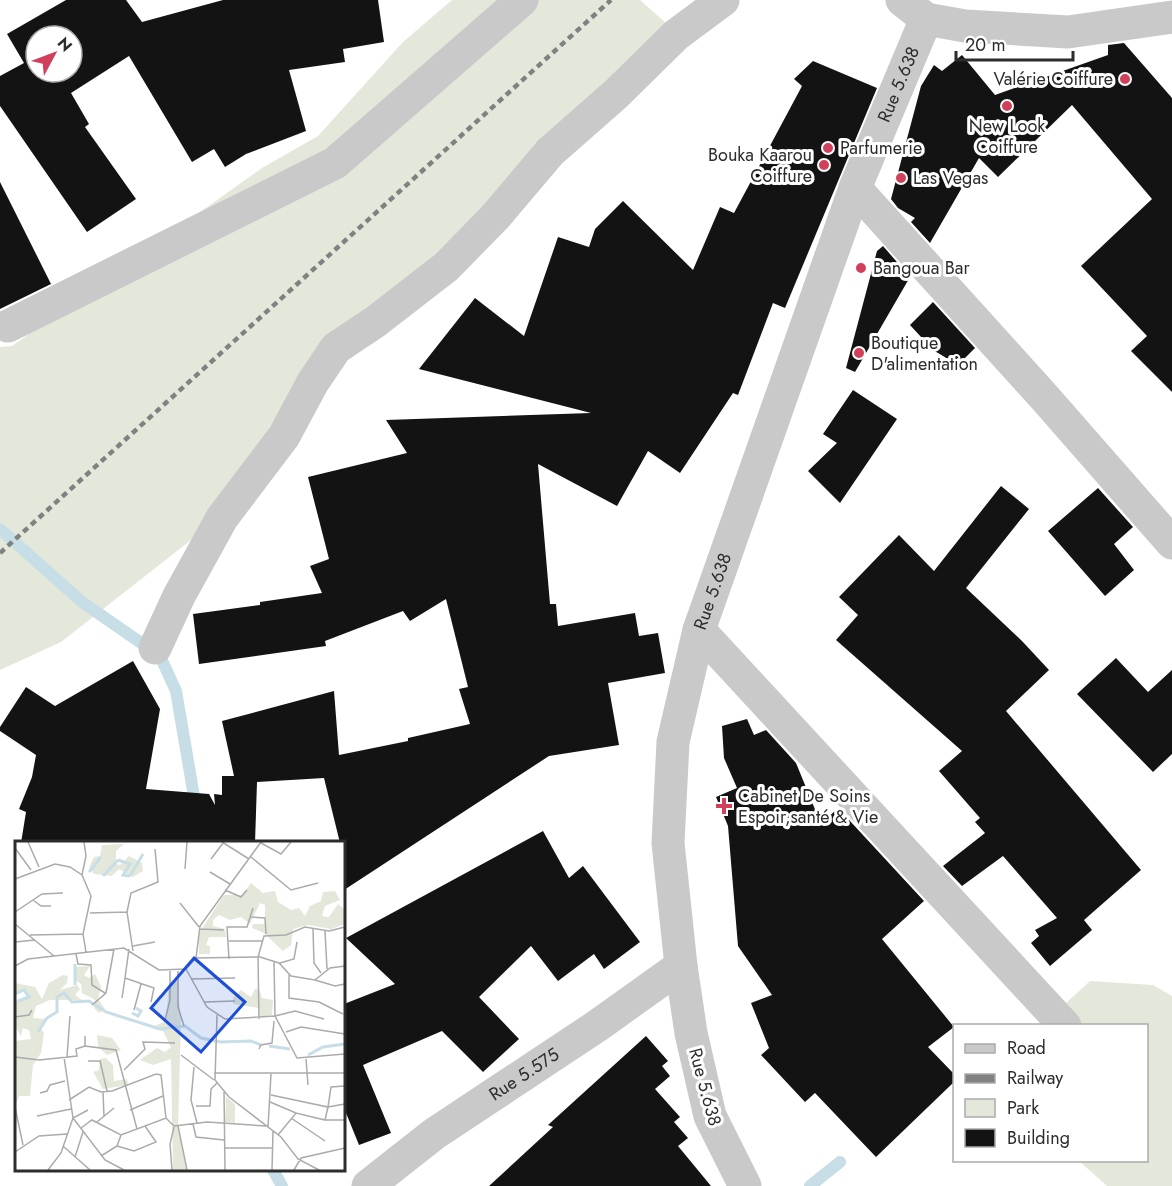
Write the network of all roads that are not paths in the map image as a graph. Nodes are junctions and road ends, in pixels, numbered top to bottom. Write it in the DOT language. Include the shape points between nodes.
graph roads {
  1 [pos="522,0"];
  2 [pos="723,0"];
  3 [pos="914,9"];
  4 [pos="1172,17"];
  5 [pos="855,188"];
  6 [pos="8,326"];
  7 [pos="1172,543"];
  8 [pos="699,630"];
  9 [pos="155,648"];
  10 [pos="681,966"];
  11 [pos="1063,1024"];
  12 [pos="368,1186"];
  13 [pos="745,1186"];
  1 -- 6 [label="street" via="336,163"];
  2 -- 9 [label="street" via="676,35 550,152 446,267 336,348 284,436 222,518"];
  3 -- 4 [label="street" via="965,26 1068,32"];
  3 -- 5 [label="street, Rue 5.638"];
  5 -- 7 [label="street"];
  5 -- 8 [label="street, Rue 5.638"];
  8 -- 10 [label="street, Rue 5.638" via="673,742 668,843"];
  8 -- 11 [label="street"];
  10 -- 12 [label="street, Rue 5.575" via="434,1134"];
  10 -- 13 [label="street, Rue 5.638" via="710,1116"];
}
